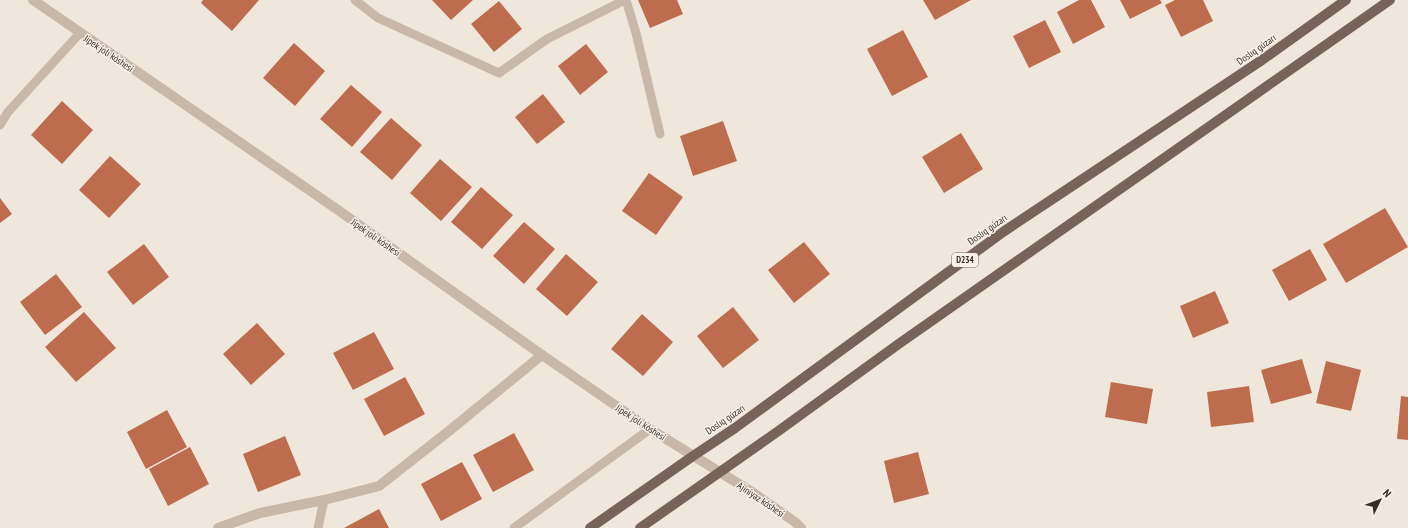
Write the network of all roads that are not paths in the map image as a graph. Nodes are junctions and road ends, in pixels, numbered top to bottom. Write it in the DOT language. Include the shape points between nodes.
graph roads {
  1 [pos="33,0"];
  2 [pos="355,0"];
  3 [pos="626,0"];
  4 [pos="1346,0"];
  5 [pos="1390,0"];
  6 [pos="80,33"];
  7 [pos="0,125"];
  8 [pos="660,134"];
  9 [pos="542,355"];
  10 [pos="650,429"];
  11 [pos="693,456"];
  12 [pos="719,472"];
  13 [pos="324,500"];
  14 [pos="218,528"];
  15 [pos="318,528"];
  16 [pos="514,528"];
  17 [pos="590,528"];
  18 [pos="640,528"];
  19 [pos="801,528"];
  1 -- 6 [label="street, Jipek jolı kóshesi"];
  2 -- 3 [label="lane" via="378,18 499,72 547,39"];
  3 -- 8 [label="lane"];
  4 -- 11 [label="main road, Doslıq gúzarı / D234" via="1262,60 1003,232"];
  5 -- 12 [label="main road" via="906,338"];
  6 -- 7 [label="lane" via="8,112"];
  6 -- 9 [label="street, Jipek jolı kóshesi" via="338,210"];
  9 -- 10 [label="street, Jipek jolı kóshesi"];
  9 -- 13 [label="street" via="379,486"];
  10 -- 11 [label="street, Jipek jolı kóshesi"];
  10 -- 16 [label="lane"];
  11 -- 12 [label="street, Jipek jolı kóshesi"];
  11 -- 17 [label="main road, Doslıq gúzarı / D234"];
  12 -- 18 [label="main road"];
  12 -- 19 [label="street, Ajiniyaz kóshesi" via="752,492"];
  13 -- 14 [label="street" via="260,513"];
  13 -- 15 [label="lane"];
}
